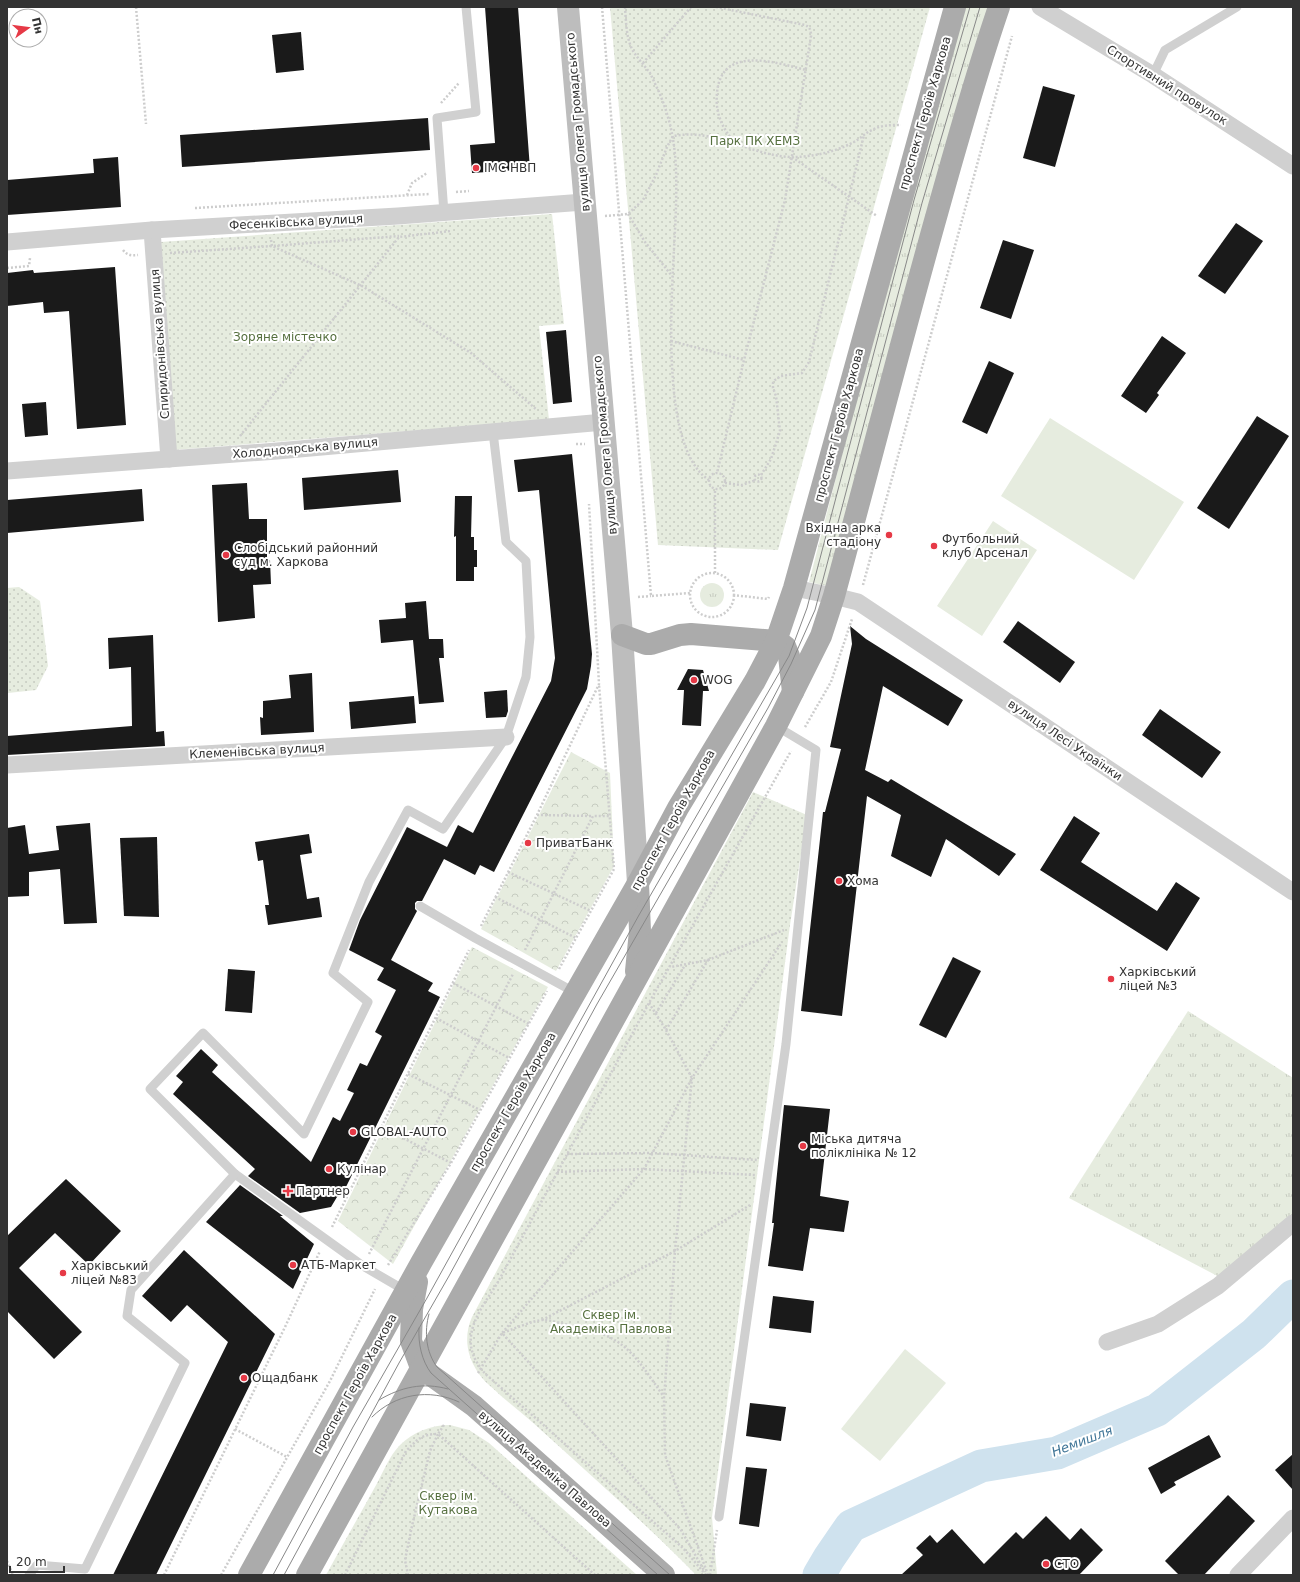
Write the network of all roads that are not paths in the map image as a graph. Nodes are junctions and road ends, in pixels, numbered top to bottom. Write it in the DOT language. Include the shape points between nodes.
graph roads {
  1 [pos="466,7"];
  2 [pos="568,7"];
  3 [pos="955,7"];
  4 [pos="999,7"];
  5 [pos="1040,7"];
  6 [pos="1237,7"];
  7 [pos="1153,75"];
  8 [pos="1293,166"];
  9 [pos="591,209"];
  10 [pos="444,213"];
  11 [pos="152,230"];
  12 [pos="7,242"];
  13 [pos="604,422"];
  14 [pos="493,432"];
  15 [pos="169,459"];
  16 [pos="7,471"];
  17 [pos="794,588"];
  18 [pos="834,596"];
  19 [pos="622,635"];
  20 [pos="776,641"];
  21 [pos="793,692"];
  22 [pos="776,726"];
  23 [pos="506,737"];
  24 [pos="7,765"];
  25 [pos="369,882"];
  26 [pos="638,883"];
  27 [pos="378,885"];
  28 [pos="1293,892"];
  29 [pos="420,906"];
  30 [pos="636,980"];
  31 [pos="576,993"];
  32 [pos="235,1174"];
  33 [pos="1293,1223"];
  34 [pos="421,1263"];
  35 [pos="406,1291"];
  36 [pos="1107,1342"];
  37 [pos="421,1368"];
  38 [pos="720,1517"];
  39 [pos="1293,1518"];
  40 [pos="29,1575"];
  41 [pos="249,1575"];
  42 [pos="307,1575"];
  43 [pos="664,1575"];
  44 [pos="1238,1575"];
  1 -- 10 [label="lane" via="476,112 437,118"];
  2 -- 9 [label="main road, вулиця Олега Громадського"];
  3 -- 17 [label="main road, проспект Героїв Харкова"];
  4 -- 18 [label="main road" via="910,309"];
  5 -- 7 [label="street, Спортивний провулок"];
  6 -- 7 [label="lane" via="1165,50"];
  7 -- 8 [label="street, Спортивний провулок"];
  9 -- 10 [label="street, Фесенківська вулиця"];
  9 -- 13 [label="main road, вулиця Олега Громадського"];
  10 -- 11 [label="street, Фесенківська вулиця"];
  11 -- 12 [label="street, Фесенківська вулиця"];
  11 -- 15 [label="street, Спиридонівська вулиця"];
  13 -- 14 [label="street, Холодноярська вулиця"];
  13 -- 19 [label="main road, вулиця Олега Громадського"];
  14 -- 15 [label="street, Холодноярська вулиця"];
  14 -- 23 [label="lane" via="506,542 526,561 530,637 526,677"];
  15 -- 16 [label="street, Холодноярська вулиця"];
  17 -- 18 [label="street, вулиця Лесі Українки"];
  17 -- 20 [label="main road, проспект Героїв Харкова"];
  18 -- 21 [label="main road" via="822,636"];
  18 -- 28 [label="street, вулиця Лесі Українки" via="858,602"];
  19 -- 20 [label="main road" via="646,644 691,634"];
  19 -- 26 [label="main road, вулиця Олега Громадського"];
  20 -- 21 [label="main road" via="784,646 789,656"];
  20 -- 26 [label="main road, проспект Героїв Харкова" via="755,681 678,808"];
  21 -- 22 [label="main road"];
  22 -- 30 [label="main road"];
  22 -- 38 [label="lane" via="816,750 786,1044"];
  23 -- 24 [label="street, Клеменівська вулиця"];
  23 -- 25 [label="lane" via="443,829 408,810"];
  25 -- 27 [label="lane"];
  25 -- 32 [label="lane" via="333,973 368,1002 304,1134 203,1033 150,1089"];
  26 -- 30 [label="main road" via="640,931"];
  26 -- 31 [label="main road, проспект Героїв Харкова"];
  29 -- 31 [label="lane"];
  30 -- 37 [label="main road"];
  31 -- 34 [label="main road, проспект Героїв Харкова"];
  32 -- 35 [label="lane" via="363,1266"];
  32 -- 40 [label="lane" via="131,1290 127,1316 185,1363 85,1569 37,1565"];
  33 -- 36 [label="street" via="1218,1286 1158,1324"];
  34 -- 35 [label="main road, проспект Героїв Харкова"];
  34 -- 37 [label="main road" via="411,1326 411,1341"];
  35 -- 41 [label="main road, проспект Героїв Харкова"];
  37 -- 42 [label="main road"];
  37 -- 43 [label="main road, вулиця Академіка Павлова" via="474,1406"];
  39 -- 44 [label="street"];
}
